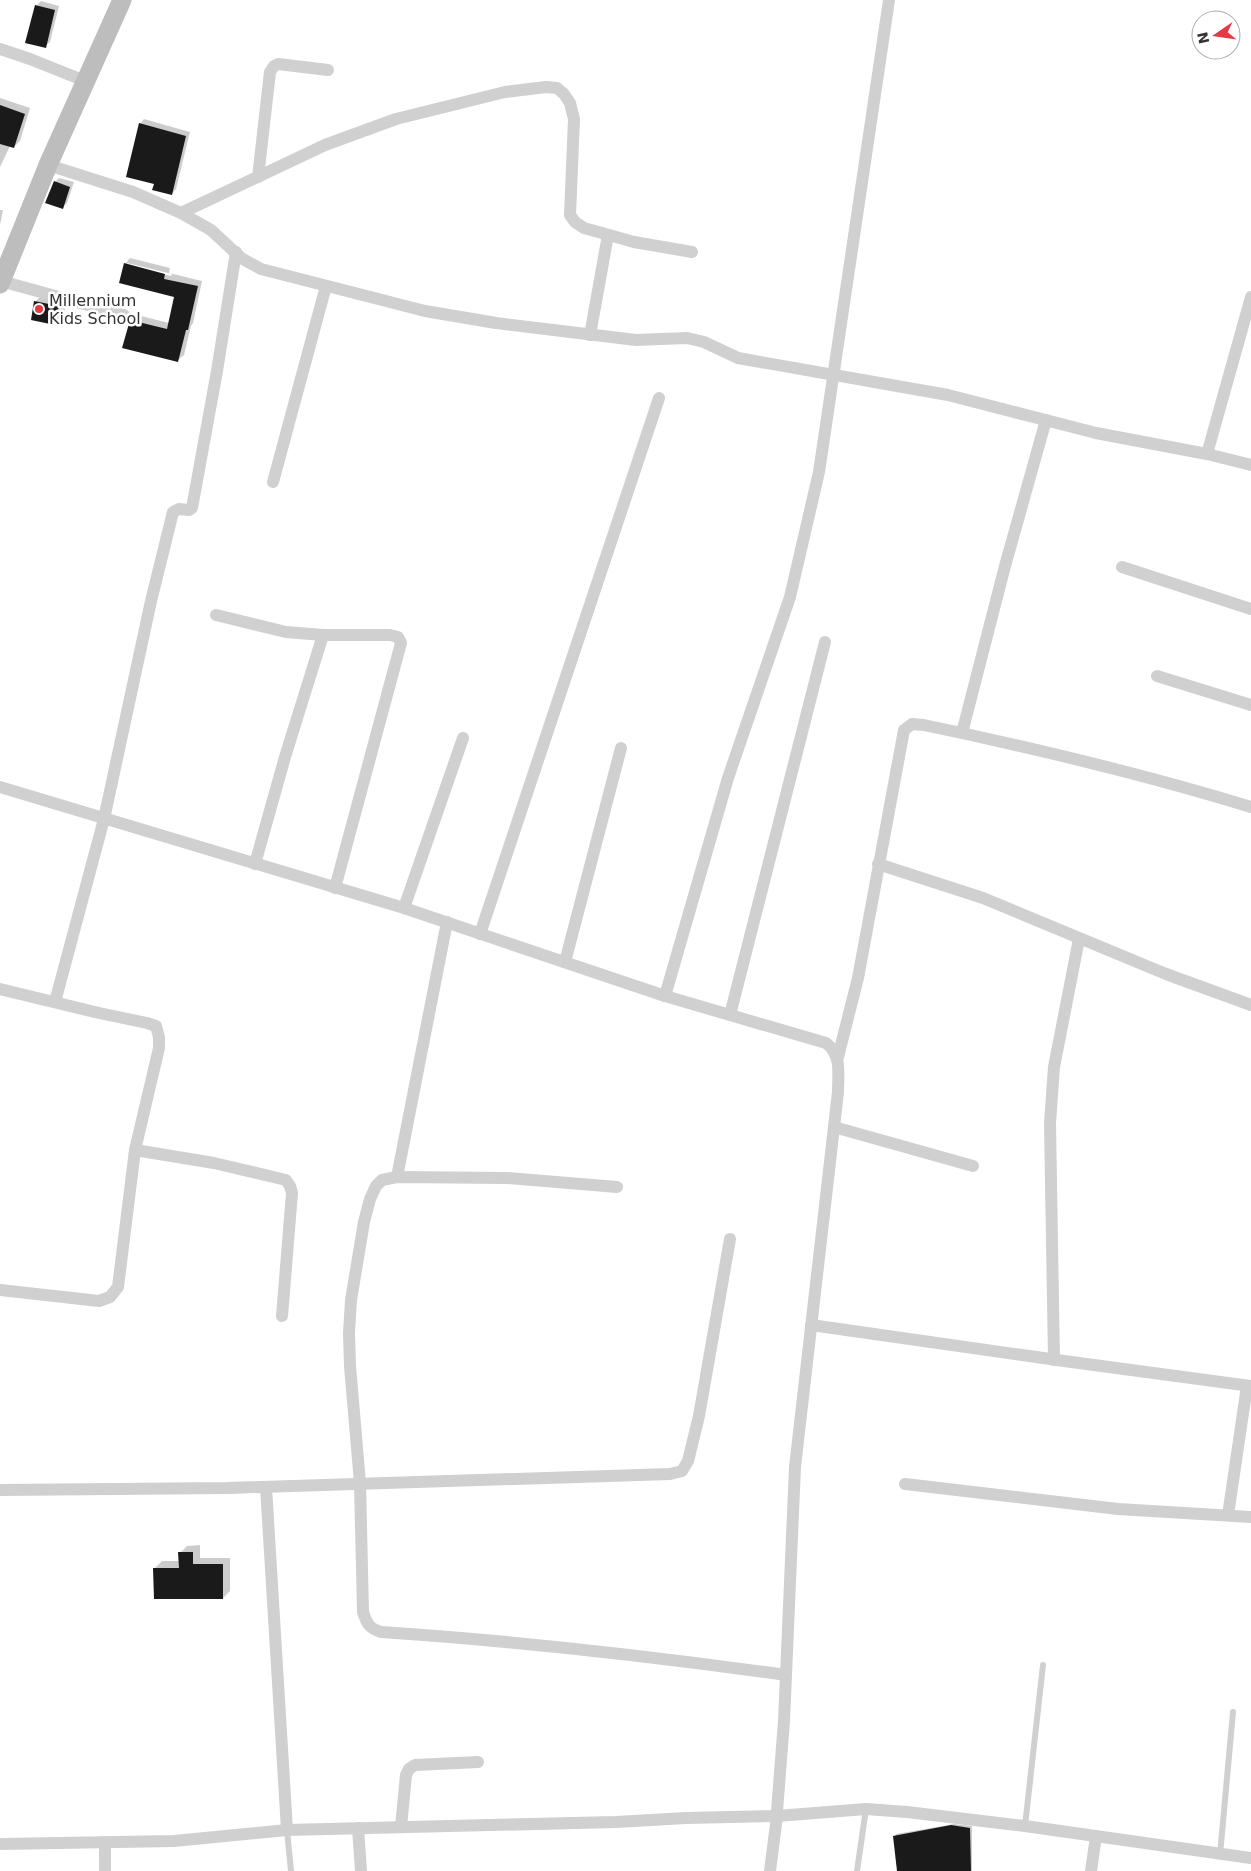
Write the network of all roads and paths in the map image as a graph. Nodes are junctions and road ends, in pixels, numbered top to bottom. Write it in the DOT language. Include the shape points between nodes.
graph roads {
  1 [pos="122,0"];
  2 [pos="889,0"];
  3 [pos="0,48"];
  4 [pos="328,70"];
  5 [pos="85,81"];
  6 [pos="48,165"];
  7 [pos="258,177"];
  8 [pos="181,213"];
  9 [pos="608,235"];
  10 [pos="236,252"];
  11 [pos="692,252"];
  12 [pos="0,282"];
  13 [pos="326,286"];
  14 [pos="1251,297"];
  15 [pos="124,315"];
  16 [pos="590,335"];
  17 [pos="834,374"];
  18 [pos="659,398"];
  19 [pos="1046,420"];
  20 [pos="1207,454"];
  21 [pos="1251,465"];
  22 [pos="273,482"];
  23 [pos="1122,568"];
  24 [pos="1251,609"];
  25 [pos="216,615"];
  26 [pos="323,635"];
  27 [pos="825,642"];
  28 [pos="1157,676"];
  29 [pos="1251,705"];
  30 [pos="962,733"];
  31 [pos="463,738"];
  32 [pos="622,748"];
  33 [pos="0,787"];
  34 [pos="1251,807"];
  35 [pos="104,819"];
  36 [pos="255,864"];
  37 [pos="878,864"];
  38 [pos="335,888"];
  39 [pos="404,908"];
  40 [pos="447,922"];
  41 [pos="480,934"];
  42 [pos="1079,939"];
  43 [pos="565,962"];
  44 [pos="0,989"];
  45 [pos="665,996"];
  46 [pos="55,1002"];
  47 [pos="1251,1005"];
  48 [pos="730,1015"];
  49 [pos="838,1057"];
  50 [pos="834,1127"];
  51 [pos="135,1150"];
  52 [pos="973,1166"];
  53 [pos="397,1177"];
  54 [pos="617,1187"];
  55 [pos="730,1239"];
  56 [pos="0,1290"];
  57 [pos="282,1316"];
  58 [pos="811,1325"];
  59 [pos="1054,1360"];
  60 [pos="1249,1386"];
  61 [pos="360,1483"];
  62 [pos="906,1484"];
  63 [pos="266,1486"];
  64 [pos="0,1490"];
  65 [pos="1228,1515"];
  66 [pos="1251,1517"];
  67 [pos="1043,1665"];
  68 [pos="786,1675"];
  69 [pos="1233,1712"];
  70 [pos="478,1762"];
  71 [pos="866,1809"];
  72 [pos="777,1816"];
  73 [pos="1025,1826"];
  74 [pos="401,1827"];
  75 [pos="358,1828"];
  76 [pos="287,1830"];
  77 [pos="1096,1836"];
  78 [pos="105,1842"];
  79 [pos="0,1844"];
  80 [pos="1220,1855"];
  81 [pos="1251,1858"];
  82 [pos="105,1871"];
  83 [pos="291,1871"];
  84 [pos="361,1871"];
  85 [pos="770,1871"];
  86 [pos="857,1871"];
  87 [pos="1091,1871"];
  1 -- 5 [label="main road"];
  2 -- 17 [label="street"];
  3 -- 5 [label="street"];
  4 -- 7 [label="street" via="278,64 270,72"];
  5 -- 6 [label="main road"];
  6 -- 8 [label="street" via="133,192"];
  6 -- 12 [label="main road"];
  7 -- 8 [label="street"];
  7 -- 9 [label="street" via="325,145 396,119 505,92 557,88 570,104 574,119 570,215 584,228"];
  8 -- 10 [label="street" via="211,230"];
  9 -- 11 [label="street"];
  9 -- 16 [label="street"];
  10 -- 13 [label="street" via="261,269"];
  10 -- 35 [label="street" via="192,508 174,512 151,601"];
  12 -- 15 [label="street"];
  13 -- 16 [label="street" via="425,311"];
  13 -- 22 [label="street"];
  14 -- 20 [label="street"];
  16 -- 17 [label="street" via="636,340 687,338 738,358"];
  17 -- 19 [label="street" via="948,395"];
  17 -- 45 [label="street" via="818,472 790,597 728,778"];
  18 -- 41 [label="street"];
  19 -- 20 [label="street" via="1096,434"];
  19 -- 30 [label="street"];
  20 -- 21 [label="street"];
  23 -- 24 [label="street"];
  25 -- 26 [label="street" via="286,632"];
  26 -- 36 [label="street"];
  26 -- 38 [label="street" via="390,634 398,636 400,643"];
  27 -- 48 [label="street"];
  28 -- 29 [label="street"];
  30 -- 34 [label="street" via="1057,754"];
  30 -- 37 [label="street" via="912,724 904,730"];
  31 -- 39 [label="street"];
  32 -- 43 [label="street"];
  33 -- 35 [label="street"];
  35 -- 36 [label="street"];
  35 -- 46 [label="street"];
  36 -- 38 [label="street"];
  37 -- 42 [label="street" via="983,898"];
  37 -- 49 [label="street" via="858,978"];
  38 -- 39 [label="street"];
  39 -- 40 [label="street"];
  40 -- 41 [label="street"];
  40 -- 53 [label="street"];
  41 -- 43 [label="street"];
  42 -- 47 [label="street"];
  42 -- 59 [label="street" via="1054,1067 1050,1123"];
  43 -- 45 [label="street"];
  44 -- 46 [label="street"];
  45 -- 48 [label="street"];
  46 -- 51 [label="street" via="156,1026 159,1048"];
  48 -- 49 [label="street" via="826,1044"];
  49 -- 50 [label="street"];
  50 -- 52 [label="street"];
  50 -- 58 [label="street"];
  51 -- 56 [label="street" via="118,1286 110,1297 99,1301"];
  51 -- 57 [label="street" via="214,1163 286,1180 292,1192"];
  53 -- 54 [label="street" via="507,1178"];
  53 -- 61 [label="street" via="382,1180 370,1200 351,1300 350,1366"];
  55 -- 61 [label="street" via="699,1416 688,1461 682,1471"];
  58 -- 59 [label="street"];
  58 -- 68 [label="street" via="794,1467"];
  59 -- 60 [label="street"];
  60 -- 65 [label="street"];
  61 -- 63 [label="street"];
  61 -- 68 [label="street" via="363,1612 372,1629 667,1658"];
  62 -- 65 [label="street" via="1118,1509"];
  63 -- 64 [label="street"];
  63 -- 76 [label="street"];
  65 -- 66 [label="street"];
  67 -- 73 [label="lane"];
  68 -- 72 [label="street"];
  69 -- 80 [label="lane"];
  70 -- 74 [label="street" via="416,1765 409,1770"];
  71 -- 72 [label="street"];
  71 -- 73 [label="street"];
  71 -- 86 [label="lane"];
  72 -- 74 [label="street"];
  72 -- 85 [label="street"];
  73 -- 77 [label="street"];
  74 -- 75 [label="street"];
  75 -- 76 [label="street"];
  75 -- 84 [label="street"];
  76 -- 78 [label="street" via="174,1841"];
  76 -- 83 [label="lane"];
  77 -- 80 [label="street"];
  77 -- 87 [label="street"];
  78 -- 79 [label="street"];
  78 -- 82 [label="street"];
  80 -- 81 [label="street"];
}
